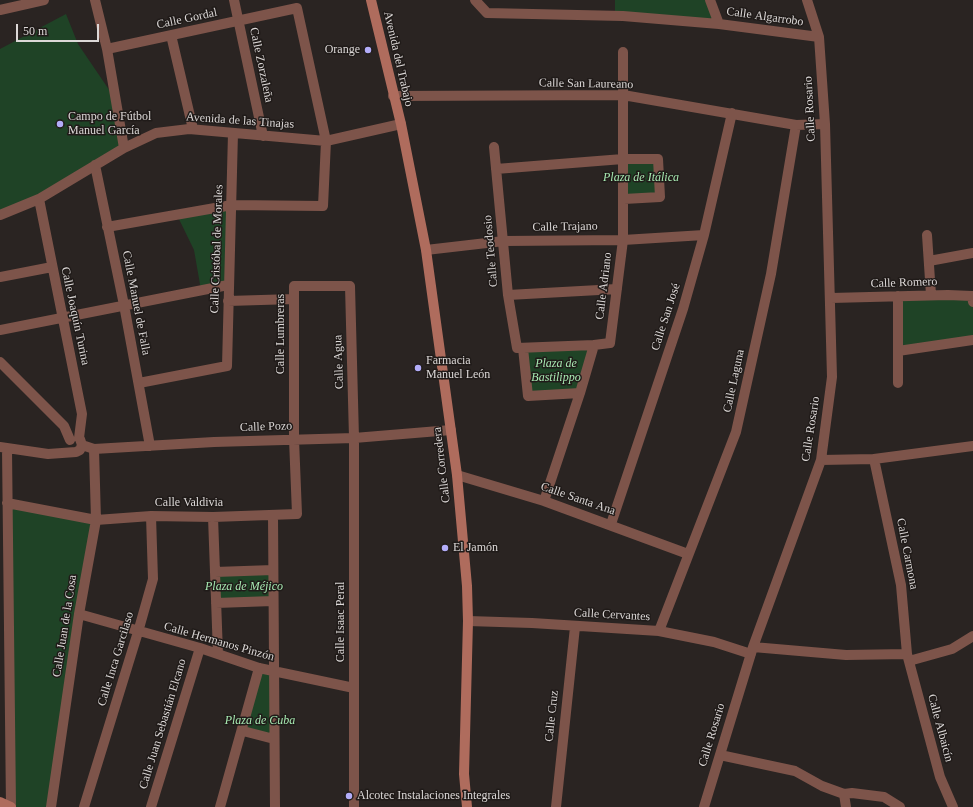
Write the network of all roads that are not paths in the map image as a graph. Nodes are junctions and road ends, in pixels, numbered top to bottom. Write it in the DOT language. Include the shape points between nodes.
graph roads {
  1 [pos="44,0"];
  2 [pos="95,0"];
  3 [pos="234,0"];
  4 [pos="371,0"];
  5 [pos="475,0"];
  6 [pos="710,0"];
  7 [pos="807,0"];
  8 [pos="0,10"];
  9 [pos="238,21"];
  10 [pos="719,24"];
  11 [pos="171,35"];
  12 [pos="819,37"];
  13 [pos="107,49"];
  14 [pos="623,52"];
  15 [pos="623,95"];
  16 [pos="393,96"];
  17 [pos="732,112"];
  18 [pos="401,124"];
  19 [pos="825,124"];
  20 [pos="796,125"];
  21 [pos="193,130"];
  22 [pos="233,133"];
  23 [pos="263,136"];
  24 [pos="326,141"];
  25 [pos="494,147"];
  26 [pos="124,148"];
  27 [pos="623,159"];
  28 [pos="95,165"];
  29 [pos="496,169"];
  30 [pos="39,198"];
  31 [pos="624,199"];
  32 [pos="232,205"];
  33 [pos="0,215"];
  34 [pos="107,227"];
  35 [pos="704,235"];
  36 [pos="926,235"];
  37 [pos="623,240"];
  38 [pos="504,241"];
  39 [pos="426,250"];
  40 [pos="973,253"];
  41 [pos="928,260"];
  42 [pos="52,267"];
  43 [pos="0,277"];
  44 [pos="228,285"];
  45 [pos="350,286"];
  46 [pos="617,289"];
  47 [pos="508,295"];
  48 [pos="931,295"];
  49 [pos="898,296"];
  50 [pos="831,298"];
  51 [pos="294,299"];
  52 [pos="228,301"];
  53 [pos="973,302"];
  54 [pos="124,305"];
  55 [pos="63,318"];
  56 [pos="0,330"];
  57 [pos="973,340"];
  58 [pos="594,345"];
  59 [pos="523,348"];
  60 [pos="898,350"];
  61 [pos="0,362"];
  62 [pos="139,383"];
  63 [pos="898,383"];
  64 [pos="580,394"];
  65 [pos="451,430"];
  66 [pos="354,438"];
  67 [pos="294,439"];
  68 [pos="74,444"];
  69 [pos="150,446"];
  70 [pos="973,446"];
  71 [pos="4,448"];
  72 [pos="94,449"];
  73 [pos="874,459"];
  74 [pos="821,460"];
  75 [pos="457,475"];
  76 [pos="544,501"];
  77 [pos="7,503"];
  78 [pos="273,515"];
  79 [pos="151,516"];
  80 [pos="213,517"];
  81 [pos="96,520"];
  82 [pos="611,524"];
  83 [pos="688,554"];
  84 [pos="273,570"];
  85 [pos="215,572"];
  86 [pos="273,601"];
  87 [pos="4,603"];
  88 [pos="216,603"];
  89 [pos="79,614"];
  90 [pos="468,622"];
  91 [pos="575,627"];
  92 [pos="659,631"];
  93 [pos="138,632"];
  94 [pos="973,636"];
  95 [pos="200,648"];
  96 [pos="752,651"];
  97 [pos="218,654"];
  98 [pos="908,658"];
  99 [pos="259,668"];
  100 [pos="274,671"];
  101 [pos="354,688"];
  102 [pos="243,730"];
  103 [pos="274,739"];
  104 [pos="720,755"];
  105 [pos="844,794"];
  106 [pos="0,802"];
  107 [pos="11,807"];
  108 [pos="51,807"];
  109 [pos="84,807"];
  110 [pos="151,807"];
  111 [pos="220,807"];
  112 [pos="275,807"];
  113 [pos="354,807"];
  114 [pos="467,807"];
  115 [pos="556,807"];
  116 [pos="704,807"];
  117 [pos="846,807"];
  118 [pos="900,807"];
  119 [pos="953,807"];
  1 -- 8 [label="street"];
  2 -- 13 [label="street"];
  3 -- 9 [label="street, Calle Zorzaleña"];
  4 -- 16 [label="street, Avenida del Trabajo"];
  5 -- 10 [label="street, Calle Algarrobo" via="487,13 615,16"];
  6 -- 10 [label="street"];
  7 -- 12 [label="street, Calle Rosario"];
  9 -- 11 [label="street, Calle Gordal"];
  9 -- 23 [label="street, Calle Zorzaleña"];
  9 -- 24 [label="street, Calle Gordal" via="297,8"];
  10 -- 12 [label="street, Calle Algarrobo"];
  11 -- 13 [label="street, Calle Gordal"];
  11 -- 21 [label="street"];
  12 -- 19 [label="street, Calle Rosario"];
  13 -- 26 [label="street"];
  14 -- 15 [label="street, Calle Adriano"];
  15 -- 16 [label="street, Calle San Laureano"];
  15 -- 17 [label="street, Calle San Laureano"];
  15 -- 27 [label="street, Calle Adriano"];
  16 -- 18 [label="street, Avenida del Trabajo"];
  17 -- 20 [label="street, Calle San Laureano"];
  17 -- 35 [label="street, Calle San José"];
  18 -- 24 [label="street, Avenida de las Tinajas"];
  18 -- 39 [label="street, Calle Corredera"];
  19 -- 20 [label="street, Calle San Laureano"];
  19 -- 50 [label="street, Calle Rosario"];
  20 -- 83 [label="street, Calle Laguna" via="771,274 736,432"];
  21 -- 22 [label="street, Avenida de las Tinajas"];
  21 -- 26 [label="street, Avenida de las Tinajas" via="156,133"];
  22 -- 23 [label="street, Avenida de las Tinajas"];
  22 -- 32 [label="street, Calle Cristóbal de Morales"];
  23 -- 24 [label="street, Avenida de las Tinajas"];
  24 -- 32 [label="street" via="323,206"];
  25 -- 29 [label="street, Calle Teodosio"];
  26 -- 28 [label="street, Avenida de las Tinajas"];
  27 -- 29 [label="street"];
  27 -- 31 [label="street, Calle Adriano"];
  27 -- 31 [label="street" via="658,159 660,196"];
  28 -- 30 [label="street, Avenida de las Tinajas"];
  28 -- 34 [label="street, Calle Manuel de Falla"];
  29 -- 38 [label="street, Calle Teodosio"];
  30 -- 33 [label="street, Avenida de las Tinajas"];
  30 -- 42 [label="street, Calle Joaquín Turina"];
  31 -- 37 [label="street, Calle Adriano"];
  32 -- 34 [label="street"];
  32 -- 44 [label="street, Calle Cristóbal de Morales"];
  34 -- 54 [label="street, Calle Manuel de Falla"];
  35 -- 37 [label="street, Calle Trajano"];
  35 -- 82 [label="street, Calle San José" via="683,309"];
  36 -- 41 [label="street"];
  37 -- 38 [label="street, Calle Trajano"];
  37 -- 46 [label="street, Calle Adriano"];
  38 -- 39 [label="street, Calle Trajano"];
  38 -- 47 [label="street, Calle Teodosio"];
  39 -- 65 [label="street, Calle Corredera"];
  40 -- 41 [label="street"];
  41 -- 48 [label="street"];
  42 -- 43 [label="street"];
  42 -- 55 [label="street, Calle Joaquín Turina"];
  44 -- 52 [label="street, Calle Cristóbal de Morales"];
  44 -- 54 [label="street"];
  45 -- 51 [label="street, Calle Lumbreras" via="294,286"];
  45 -- 66 [label="street, Calle Agua"];
  46 -- 47 [label="street"];
  46 -- 58 [label="street, Calle Adriano" via="610,343"];
  47 -- 59 [label="street, Calle Teodosio" via="517,348"];
  48 -- 49 [label="street, Calle Romero"];
  48 -- 53 [label="street, Calle Romero" via="972,296"];
  49 -- 50 [label="street, Calle Romero"];
  49 -- 60 [label="street"];
  50 -- 74 [label="street, Calle Rosario" via="832,377"];
  51 -- 52 [label="street"];
  51 -- 67 [label="street, Calle Lumbreras"];
  52 -- 62 [label="street, Calle Cristóbal de Morales" via="226,366"];
  54 -- 55 [label="street"];
  54 -- 62 [label="street, Calle Manuel de Falla"];
  55 -- 56 [label="street"];
  55 -- 68 [label="street, Calle Joaquín Turina" via="82,414"];
  57 -- 60 [label="street"];
  58 -- 59 [label="street"];
  58 -- 64 [label="street"];
  59 -- 64 [label="street" via="528,396"];
  60 -- 63 [label="street"];
  61 -- 68 [label="street" via="64,426"];
  62 -- 69 [label="street, Calle Manuel de Falla"];
  64 -- 76 [label="street"];
  65 -- 66 [label="street, Calle Pozo"];
  65 -- 75 [label="street, Calle Corredera"];
  66 -- 67 [label="street, Calle Pozo"];
  66 -- 101 [label="street, Calle Isaac Peral"];
  67 -- 69 [label="street, Calle Pozo"];
  67 -- 78 [label="street, Calle Valdivia" via="297,514"];
  68 -- 71 [label="street" via="48,454"];
  68 -- 72 [label="street, Calle Pozo"];
  69 -- 72 [label="street, Calle Pozo"];
  70 -- 73 [label="street"];
  71 -- 77 [label="street"];
  72 -- 81 [label="street, Calle Juan de la Cosa"];
  73 -- 74 [label="street"];
  73 -- 98 [label="street, Calle Carmona" via="901,585"];
  74 -- 96 [label="street, Calle Rosario"];
  75 -- 76 [label="street, Calle Santa Ana"];
  75 -- 90 [label="street, Calle Corredera" via="468,586"];
  76 -- 82 [label="street, Calle Santa Ana"];
  77 -- 81 [label="street, Calle Valdivia"];
  77 -- 87 [label="street"];
  78 -- 80 [label="street, Calle Valdivia"];
  78 -- 84 [label="street"];
  79 -- 80 [label="street, Calle Valdivia"];
  79 -- 81 [label="street, Calle Valdivia"];
  79 -- 93 [label="street, Calle Inca Garcilaso" via="153,579"];
  80 -- 85 [label="street"];
  81 -- 89 [label="street, Calle Juan de la Cosa"];
  82 -- 83 [label="street, Calle Santa Ana"];
  83 -- 92 [label="street, Calle Laguna"];
  84 -- 85 [label="street"];
  84 -- 86 [label="street"];
  85 -- 88 [label="street"];
  86 -- 88 [label="street"];
  86 -- 100 [label="street"];
  87 -- 107 [label="street"];
  88 -- 97 [label="street"];
  89 -- 93 [label="street, Calle Hermanos Pinzón"];
  89 -- 108 [label="street, Calle Juan de la Cosa"];
  90 -- 91 [label="street, Calle Cervantes"];
  90 -- 114 [label="street, Calle Corredera" via="464,774"];
  91 -- 92 [label="street, Calle Cervantes"];
  91 -- 115 [label="street, Calle Cruz"];
  92 -- 96 [label="street, Calle Cervantes"];
  93 -- 95 [label="street, Calle Hermanos Pinzón"];
  93 -- 109 [label="street, Calle Inca Garcilaso"];
  94 -- 98 [label="street, Calle Cervantes" via="952,649"];
  95 -- 97 [label="street, Calle Hermanos Pinzón"];
  95 -- 110 [label="street, Calle Juan Sebastián Elcano"];
  96 -- 98 [label="street, Calle Cervantes" via="790,650"];
  96 -- 104 [label="street, Calle Rosario"];
  97 -- 99 [label="street, Calle Hermanos Pinzón"];
  98 -- 119 [label="street, Calle Albaicín" via="940,777"];
  99 -- 100 [label="street, Calle Hermanos Pinzón"];
  99 -- 102 [label="street"];
  100 -- 101 [label="street, Calle Hermanos Pinzón"];
  100 -- 103 [label="street"];
  101 -- 113 [label="street, Calle Isaac Peral"];
  102 -- 103 [label="street"];
  102 -- 111 [label="street"];
  103 -- 112 [label="street"];
  104 -- 105 [label="street" via="795,771 822,786"];
  104 -- 116 [label="street, Calle Rosario"];
  105 -- 117 [label="street"];
  105 -- 118 [label="street" via="884,797"];
  106 -- 107 [label="street"];
}
